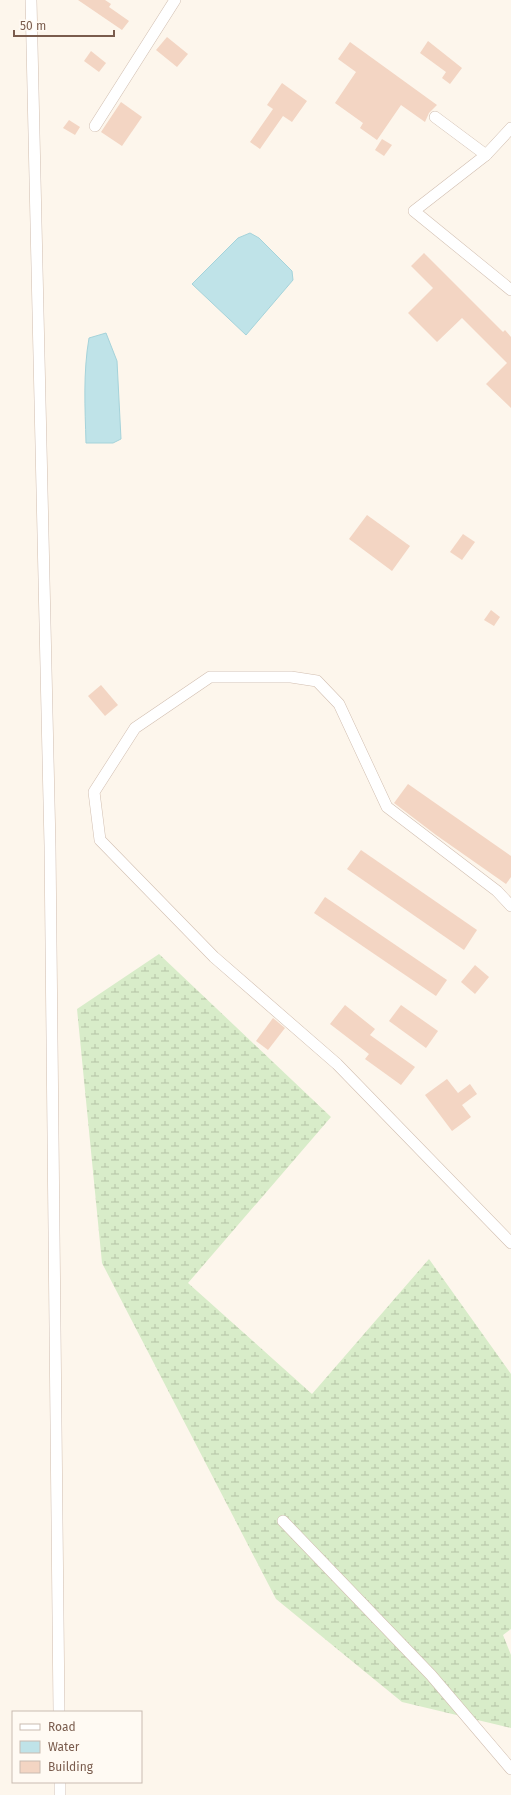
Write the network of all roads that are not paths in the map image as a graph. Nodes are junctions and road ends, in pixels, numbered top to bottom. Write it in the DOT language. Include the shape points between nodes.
graph roads {
  1 [pos="31,0"];
  2 [pos="175,0"];
  3 [pos="436,118"];
  4 [pos="95,126"];
  5 [pos="511,128"];
  6 [pos="486,155"];
  7 [pos="511,290"];
  8 [pos="511,906"];
  9 [pos="511,1243"];
  10 [pos="283,1521"];
  11 [pos="59,1711"];
  12 [pos="511,1769"];
  13 [pos="60,1783"];
  14 [pos="60,1795"];
  1 -- 11 [label="street" via="50,846"];
  2 -- 4 [label="street"];
  3 -- 6 [label="street"];
  5 -- 6 [label="street"];
  6 -- 7 [label="street" via="414,211"];
  8 -- 9 [label="street" via="497,891 387,807 339,704 317,681 292,677 210,677 135,728 94,792 100,840 214,957 336,1064"];
  10 -- 12 [label="street" via="431,1675"];
  13 -- 14 [label="street"];
}
